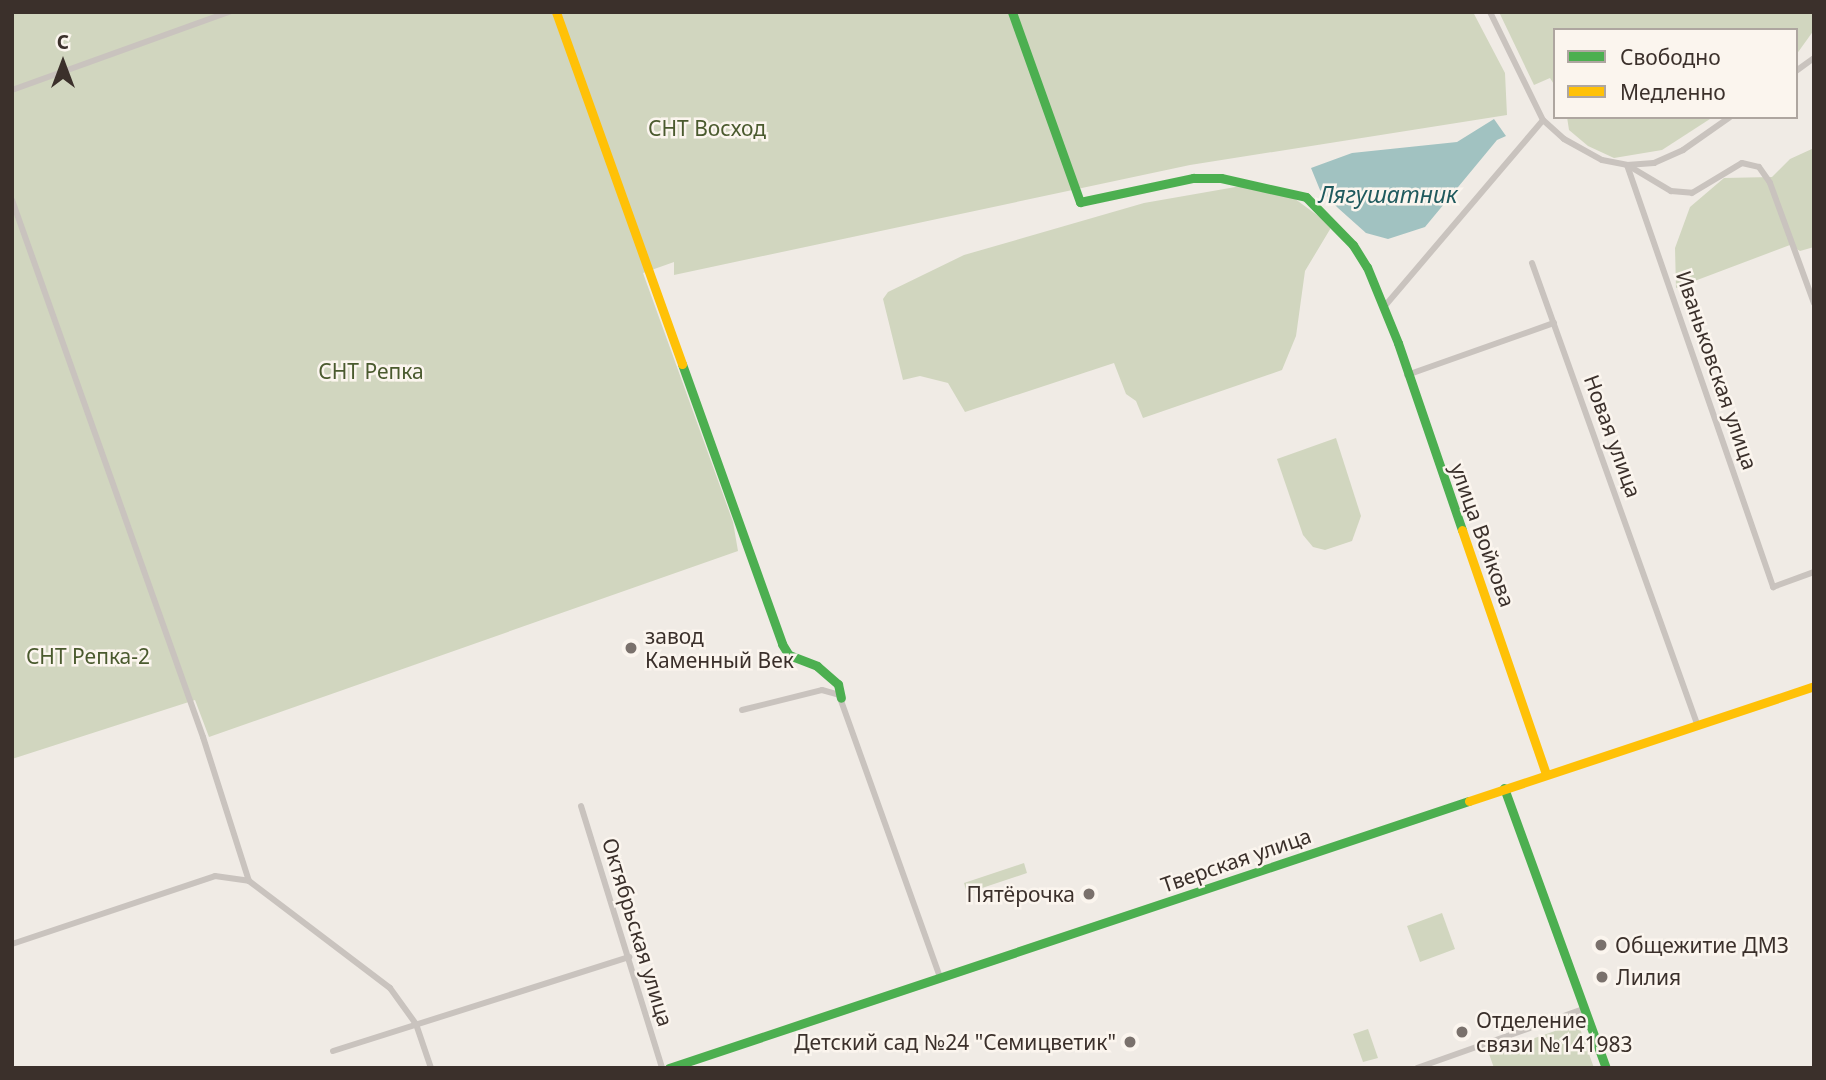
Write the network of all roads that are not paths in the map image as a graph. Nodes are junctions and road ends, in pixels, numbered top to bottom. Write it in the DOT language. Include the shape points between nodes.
graph roads {
  1 [pos="229,12"];
  2 [pos="556,12"];
  3 [pos="1012,12"];
  4 [pos="1490,12"];
  5 [pos="1814,58"];
  6 [pos="1798,70"];
  7 [pos="12,89"];
  8 [pos="1727,119"];
  9 [pos="1543,120"];
  10 [pos="1627,165"];
  11 [pos="12,200"];
  12 [pos="1532,263"];
  13 [pos="1814,303"];
  14 [pos="1384,307"];
  15 [pos="1554,323"];
  16 [pos="1408,375"];
  17 [pos="1814,572"];
  18 [pos="1814,686"];
  19 [pos="841,698"];
  20 [pos="741,710"];
  21 [pos="1697,724"];
  22 [pos="1546,774"];
  23 [pos="1504,788"];
  24 [pos="580,806"];
  25 [pos="249,881"];
  26 [pos="12,944"];
  27 [pos="629,957"];
  28 [pos="940,977"];
  29 [pos="1584,1009"];
  30 [pos="416,1024"];
  31 [pos="333,1051"];
  32 [pos="431,1068"];
  33 [pos="662,1068"];
  34 [pos="669,1068"];
  35 [pos="1417,1068"];
  36 [pos="1605,1068"];
  1 -- 7 [label="street"];
  2 -- 19 [label="street" via="782,644 789,655 817,666 838,684"];
  3 -- 14 [label="street, улица Войкова" via="1080,202 1193,178 1222,178 1306,197 1353,245"];
  4 -- 9 [label="street"];
  5 -- 6 [label="street"];
  8 -- 10 [label="street" via="1683,150 1654,163"];
  9 -- 10 [label="street" via="1573,145 1602,160"];
  9 -- 14 [label="street"];
  10 -- 13 [label="street" via="1671,191 1692,193 1742,163 1759,167 1770,183"];
  10 -- 17 [label="street, Иваньковская улица" via="1773,587"];
  11 -- 25 [label="street" via="203,737"];
  12 -- 15 [label="street, Новая улица"];
  14 -- 16 [label="street, улица Войкова"];
  15 -- 16 [label="street"];
  15 -- 21 [label="street, Новая улица"];
  16 -- 22 [label="street, улица Войкова"];
  18 -- 21 [label="street, Тверская улица"];
  19 -- 20 [label="street" via="822,690"];
  19 -- 28 [label="street"];
  21 -- 22 [label="street, Тверская улица"];
  22 -- 23 [label="street, Тверская улица"];
  23 -- 28 [label="street, Тверская улица"];
  23 -- 29 [label="street"];
  24 -- 27 [label="street, Октябрьская улица"];
  25 -- 26 [label="street" via="215,876"];
  25 -- 30 [label="street" via="390,988"];
  27 -- 30 [label="street"];
  27 -- 33 [label="street, Октябрьская улица"];
  28 -- 34 [label="street, Тверская улица"];
  29 -- 35 [label="street"];
  29 -- 36 [label="street"];
  30 -- 31 [label="street"];
  30 -- 32 [label="street"];
}
